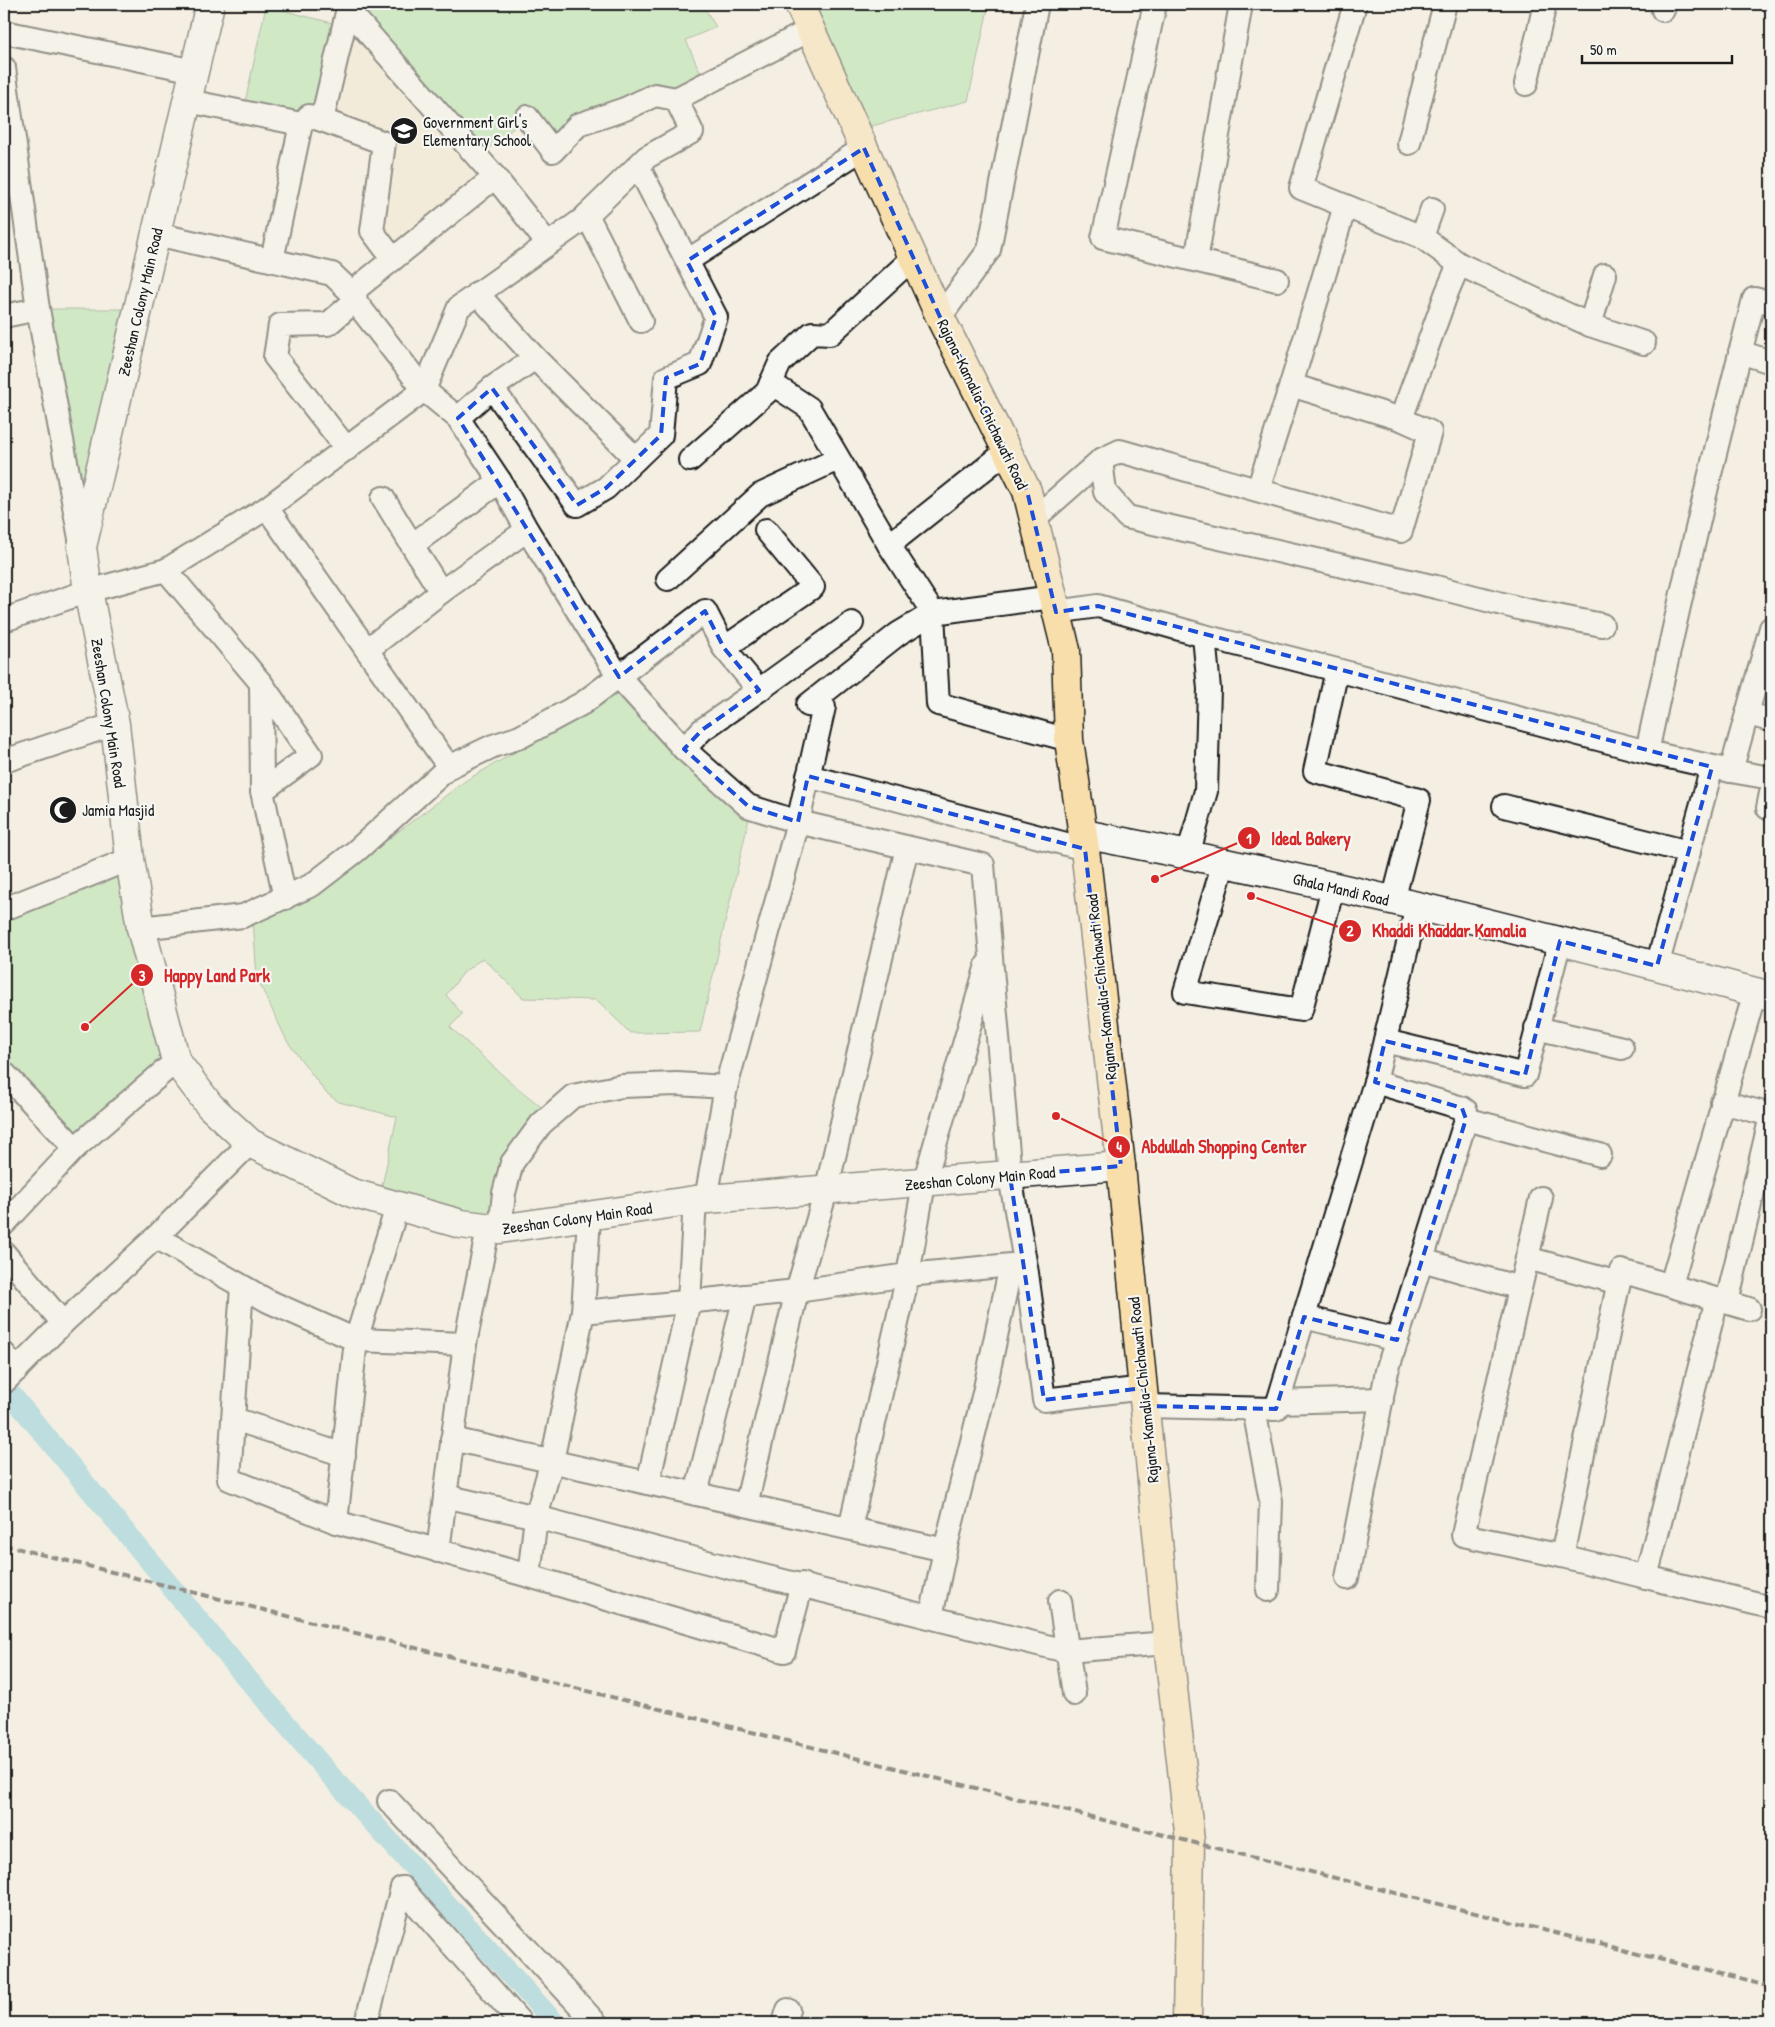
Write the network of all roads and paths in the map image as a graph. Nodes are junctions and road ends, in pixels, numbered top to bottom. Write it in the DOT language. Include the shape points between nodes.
graph roads {
  1 [pos="210,4"];
  2 [pos="799,4"];
  3 [pos="1036,4"];
  4 [pos="1155,4"];
  5 [pos="1241,4"];
  6 [pos="1355,4"];
  7 [pos="1445,4"];
  8 [pos="1546,4"];
  9 [pos="348,7"];
  10 [pos="810,30"];
  11 [pos="4,32"];
  12 [pos="4,68"];
  13 [pos="195,72"];
  14 [pos="1526,84"];
  15 [pos="676,99"];
  16 [pos="188,101"];
  17 [pos="527,117"];
  18 [pos="311,122"];
  19 [pos="1409,143"];
  20 [pos="864,148"];
  21 [pos="638,166"];
  22 [pos="495,177"];
  23 [pos="1345,206"];
  24 [pos="1432,209"];
  25 [pos="588,215"];
  26 [pos="156,234"];
  27 [pos="1422,237"];
  28 [pos="548,244"];
  29 [pos="914,257"];
  30 [pos="393,259"];
  31 [pos="272,260"];
  32 [pos="687,260"];
  33 [pos="1196,260"];
  34 [pos="1459,264"];
  35 [pos="1605,275"];
  36 [pos="1277,280"];
  37 [pos="477,294"];
  38 [pos="355,298"];
  39 [pos="1771,303"];
  40 [pos="38,309"];
  41 [pos="4,316"];
  42 [pos="940,317"];
  43 [pos="641,320"];
  44 [pos="1590,325"];
  45 [pos="1644,343"];
  46 [pos="1740,352"];
  47 [pos="535,358"];
  48 [pos="1771,362"];
  49 [pos="771,384"];
  50 [pos="1291,385"];
  51 [pos="492,388"];
  52 [pos="424,390"];
  53 [pos="458,418"];
  54 [pos="1401,419"];
  55 [pos="347,448"];
  56 [pos="1007,451"];
  57 [pos="636,459"];
  58 [pos="838,459"];
  59 [pos="690,460"];
  60 [pos="1101,460"];
  61 [pos="500,481"];
  62 [pos="1258,490"];
  63 [pos="383,498"];
  64 [pos="267,508"];
  65 [pos="1034,519"];
  66 [pos="527,530"];
  67 [pos="766,530"];
  68 [pos="412,545"];
  69 [pos="889,545"];
  70 [pos="82,547"];
  71 [pos="166,570"];
  72 [pos="668,579"];
  73 [pos="88,591"];
  74 [pos="441,592"];
  75 [pos="1055,604"];
  76 [pos="933,613"];
  77 [pos="4,620"];
  78 [pos="852,623"];
  79 [pos="1602,626"];
  80 [pos="1771,628"];
  81 [pos="1204,636"];
  82 [pos="724,648"];
  83 [pos="367,650"];
  84 [pos="1337,670"];
  85 [pos="620,677"];
  86 [pos="261,682"];
  87 [pos="759,690"];
  88 [pos="1747,714"];
  89 [pos="1771,720"];
  90 [pos="115,724"];
  91 [pos="1069,740"];
  92 [pos="684,749"];
  93 [pos="1647,752"];
  94 [pos="4,760"];
  95 [pos="450,767"];
  96 [pos="1722,769"];
  97 [pos="808,776"];
  98 [pos="1771,778"];
  99 [pos="262,791"];
  100 [pos="1771,793"];
  101 [pos="1504,806"];
  102 [pos="1771,808"];
  103 [pos="798,822"];
  104 [pos="1084,842"];
  105 [pos="907,848"];
  106 [pos="1689,852"];
  107 [pos="1188,855"];
  108 [pos="130,860"];
  109 [pos="1224,862"];
  110 [pos="1333,887"];
  111 [pos="285,898"];
  112 [pos="1405,904"];
  113 [pos="4,909"];
  114 [pos="141,928"];
  115 [pos="1560,941"];
  116 [pos="991,952"];
  117 [pos="1657,966"];
  118 [pos="1763,994"];
  119 [pos="1536,1028"];
  120 [pos="1385,1041"];
  121 [pos="1622,1048"];
  122 [pos="176,1062"];
  123 [pos="4,1073"];
  124 [pos="1375,1082"];
  125 [pos="726,1087"];
  126 [pos="1722,1102"];
  127 [pos="1771,1116"];
  128 [pos="1466,1119"];
  129 [pos="250,1143"];
  130 [pos="75,1148"];
  131 [pos="1600,1156"];
  132 [pos="1121,1166"];
  133 [pos="1010,1176"];
  134 [pos="924,1183"];
  135 [pos="826,1191"];
  136 [pos="1540,1198"];
  137 [pos="701,1200"];
  138 [pos="397,1207"];
  139 [pos="589,1217"];
  140 [pos="4,1224"];
  141 [pos="494,1229"];
  142 [pos="156,1237"];
  143 [pos="4,1253"];
  144 [pos="1527,1258"];
  145 [pos="1422,1260"];
  146 [pos="1018,1264"];
  147 [pos="908,1275"];
  148 [pos="1619,1283"];
  149 [pos="1671,1285"];
  150 [pos="242,1286"];
  151 [pos="1520,1288"];
  152 [pos="797,1291"];
  153 [pos="745,1296"];
  154 [pos="1722,1300"];
  155 [pos="689,1301"];
  156 [pos="1749,1309"];
  157 [pos="583,1312"];
  158 [pos="1304,1317"];
  159 [pos="63,1323"];
  160 [pos="356,1340"];
  161 [pos="1397,1340"];
  162 [pos="465,1344"];
  163 [pos="9,1370"];
  164 [pos="1144,1397"];
  165 [pos="1382,1399"];
  166 [pos="1278,1402"];
  167 [pos="1254,1408"];
  168 [pos="234,1419"];
  169 [pos="452,1439"];
  170 [pos="344,1455"];
  171 [pos="552,1461"];
  172 [pos="648,1483"];
  173 [pos="696,1494"];
  174 [pos="445,1496"];
  175 [pos="746,1505"];
  176 [pos="536,1517"];
  177 [pos="336,1522"];
  178 [pos="850,1528"];
  179 [pos="945,1550"];
  180 [pos="438,1551"];
  181 [pos="1562,1556"];
  182 [pos="529,1576"];
  183 [pos="1646,1577"];
  184 [pos="1347,1578"];
  185 [pos="802,1584"];
  186 [pos="1268,1590"];
  187 [pos="1060,1601"];
  188 [pos="1771,1607"];
  189 [pos="931,1617"];
  190 [pos="1168,1643"];
  191 [pos="1066,1651"];
  192 [pos="1074,1694"];
  193 [pos="389,1801"];
  194 [pos="366,2023"];
  195 [pos="521,2023"];
  196 [pos="596,2023"];
  197 [pos="1187,2023"];
  1 -- 13 [label="street, Zeeshan Colony Main Road"];
  2 -- 10 [label="main road, Rajana-Kamalia-Chichawati Road"];
  3 -- 42 [label="street" via="989,250"];
  4 -- 33 [label="street" via="1102,238"];
  5 -- 33 [label="street"];
  6 -- 23 [label="street" via="1301,188"];
  7 -- 19 [label="street"];
  8 -- 14 [label="street"];
  9 -- 18 [label="street"];
  9 -- 22 [label="street"];
  10 -- 15 [label="street"];
  10 -- 20 [label="main road, Rajana-Kamalia-Chichawati Road"];
  11 -- 13 [label="street"];
  12 -- 40 [label="street"];
  13 -- 16 [label="street, Zeeshan Colony Main Road"];
  15 -- 17 [label="street" via="655,95 578,125 553,151"];
  15 -- 21 [label="street" via="692,132 647,157"];
  16 -- 18 [label="street"];
  16 -- 26 [label="street, Zeeshan Colony Main Road"];
  18 -- 30 [label="street" via="384,143 372,231"];
  18 -- 31 [label="street"];
  20 -- 29 [label="main road, Rajana-Kamalia-Chichawati Road"];
  20 -- 32 [label="street"];
  21 -- 25 [label="street"];
  21 -- 32 [label="street"];
  22 -- 28 [label="street"];
  22 -- 30 [label="street"];
  23 -- 27 [label="street"];
  23 -- 50 [label="street"];
  24 -- 27 [label="street"];
  25 -- 28 [label="street"];
  25 -- 43 [label="street"];
  26 -- 31 [label="street"];
  26 -- 70 [label="street, Zeeshan Colony Main Road"];
  27 -- 34 [label="street"];
  28 -- 37 [label="street"];
  29 -- 42 [label="main road, Rajana-Kamalia-Chichawati Road"];
  29 -- 49 [label="street" via="830,334 812,333 780,363"];
  30 -- 38 [label="street" via="356,289"];
  31 -- 38 [label="street" via="332,274"];
  32 -- 57 [label="street" via="716,317 700,364 666,378 661,435"];
  33 -- 36 [label="street"];
  34 -- 44 [label="street"];
  34 -- 54 [label="street"];
  35 -- 44 [label="street"];
  37 -- 47 [label="street"];
  37 -- 52 [label="street" via="459,307"];
  38 -- 52 [label="street"];
  38 -- 55 [label="street" via="328,324 280,325 275,357"];
  39 -- 46 [label="street" via="1754,299"];
  40 -- 41 [label="street"];
  40 -- 70 [label="street"];
  42 -- 56 [label="main road, Rajana-Kamalia-Chichawati Road"];
  44 -- 45 [label="street"];
  46 -- 48 [label="street"];
  46 -- 93 [label="street" via="1682,589"];
  47 -- 51 [label="street"];
  47 -- 57 [label="street"];
  49 -- 58 [label="street" via="809,408"];
  49 -- 59 [label="street" via="767,392"];
  50 -- 54 [label="street"];
  50 -- 62 [label="street"];
  51 -- 53 [label="street"];
  51 -- 57 [label="street" via="577,506 606,488"];
  52 -- 53 [label="street"];
  52 -- 55 [label="street"];
  53 -- 61 [label="street"];
  54 -- 62 [label="street" via="1430,432 1401,531"];
  55 -- 64 [label="street"];
  56 -- 65 [label="main road, Rajana-Kamalia-Chichawati Road" via="1027,492"];
  56 -- 69 [label="street"];
  58 -- 69 [label="street"];
  58 -- 72 [label="street" via="760,495"];
  60 -- 62 [label="street" via="1120,451"];
  60 -- 65 [label="street"];
  60 -- 79 [label="street" via="1105,492 1127,517"];
  61 -- 66 [label="street"];
  61 -- 68 [label="street"];
  63 -- 68 [label="street"];
  64 -- 71 [label="street"];
  64 -- 83 [label="street"];
  65 -- 75 [label="main road, Rajana-Kamalia-Chichawati Road"];
  66 -- 74 [label="street"];
  66 -- 85 [label="street"];
  67 -- 82 [label="street" via="813,587"];
  68 -- 74 [label="street"];
  69 -- 76 [label="street"];
  70 -- 73 [label="street, Zeeshan Colony Main Road"];
  71 -- 73 [label="street"];
  71 -- 86 [label="street"];
  73 -- 77 [label="street"];
  73 -- 90 [label="street, Zeeshan Colony Main Road"];
  74 -- 83 [label="street"];
  75 -- 76 [label="street"];
  75 -- 81 [label="street" via="1098,606"];
  75 -- 91 [label="main road, Rajana-Kamalia-Chichawati Road" via="1066,650"];
  76 -- 91 [label="street" via="938,704"];
  76 -- 97 [label="street" via="898,634 808,705 824,707"];
  78 -- 87 [label="street"];
  80 -- 88 [label="street"];
  81 -- 84 [label="street"];
  81 -- 107 [label="street" via="1208,689 1206,791"];
  82 -- 85 [label="street" via="705,611"];
  82 -- 87 [label="street"];
  83 -- 95 [label="street"];
  84 -- 93 [label="street"];
  84 -- 112 [label="street" via="1316,771 1419,800"];
  85 -- 92 [label="street"];
  85 -- 95 [label="street" via="583,703 520,738 493,746"];
  86 -- 99 [label="street"];
  86 -- 99 [label="street" via="311,755"];
  87 -- 92 [label="street" via="702,730"];
  88 -- 89 [label="street"];
  88 -- 96 [label="street"];
  90 -- 94 [label="street"];
  90 -- 108 [label="street, Zeeshan Colony Main Road"];
  91 -- 104 [label="main road, Rajana-Kamalia-Chichawati Road"];
  92 -- 103 [label="street" via="748,806"];
  93 -- 96 [label="street"];
  95 -- 111 [label="street" via="356,851 312,885"];
  96 -- 98 [label="street"];
  96 -- 106 [label="street"];
  97 -- 103 [label="street"];
  97 -- 104 [label="street"];
  99 -- 111 [label="street"];
  100 -- 102 [label="street" via="1768,808"];
  101 -- 106 [label="street"];
  103 -- 105 [label="street"];
  103 -- 125 [label="street"];
  104 -- 107 [label="street, Ghala Mandi Road"];
  104 -- 132 [label="main road, Rajana-Kamalia-Chichawati Road"];
  105 -- 116 [label="street" via="983,866"];
  105 -- 135 [label="street"];
  106 -- 117 [label="street"];
  107 -- 109 [label="street, Ghala Mandi Road"];
  108 -- 113 [label="street"];
  108 -- 114 [label="street, Zeeshan Colony Main Road"];
  109 -- 110 [label="street, Ghala Mandi Road"];
  109 -- 110 [label="street" via="1185,992 1301,1010"];
  110 -- 112 [label="street, Ghala Mandi Road"];
  111 -- 114 [label="street" via="243,916"];
  112 -- 115 [label="street, Ghala Mandi Road"];
  112 -- 120 [label="street"];
  114 -- 122 [label="street, Zeeshan Colony Main Road"];
  115 -- 117 [label="street, Ghala Mandi Road"];
  115 -- 119 [label="street"];
  116 -- 133 [label="street"];
  116 -- 134 [label="street"];
  117 -- 118 [label="street, Ghala Mandi Road"];
  118 -- 126 [label="street"];
  119 -- 120 [label="street" via="1525,1075"];
  119 -- 121 [label="street"];
  120 -- 124 [label="street"];
  122 -- 129 [label="street, Zeeshan Colony Main Road" via="210,1106"];
  122 -- 130 [label="street"];
  123 -- 130 [label="street"];
  124 -- 128 [label="street" via="1462,1108 1466,1111"];
  124 -- 158 [label="street"];
  125 -- 137 [label="street"];
  125 -- 141 [label="street" via="677,1084 622,1086 573,1096 540,1124 512,1162"];
  126 -- 127 [label="street"];
  126 -- 149 [label="street"];
  127 -- 154 [label="street"];
  128 -- 131 [label="street"];
  128 -- 145 [label="street"];
  129 -- 138 [label="street, Zeeshan Colony Main Road" via="352,1193"];
  129 -- 142 [label="street"];
  130 -- 140 [label="street"];
  132 -- 133 [label="street, Zeeshan Colony Main Road"];
  132 -- 164 [label="main road, Rajana-Kamalia-Chichawati Road"];
  133 -- 134 [label="street, Zeeshan Colony Main Road"];
  133 -- 146 [label="street"];
  134 -- 135 [label="street, Zeeshan Colony Main Road"];
  134 -- 147 [label="street"];
  135 -- 137 [label="street, Zeeshan Colony Main Road"];
  135 -- 152 [label="street"];
  136 -- 144 [label="street"];
  137 -- 139 [label="street, Zeeshan Colony Main Road"];
  137 -- 155 [label="street"];
  138 -- 141 [label="street, Zeeshan Colony Main Road"];
  138 -- 160 [label="street"];
  139 -- 141 [label="street, Zeeshan Colony Main Road"];
  139 -- 157 [label="street"];
  141 -- 162 [label="street"];
  142 -- 150 [label="street"];
  142 -- 159 [label="street"];
  143 -- 159 [label="street"];
  144 -- 148 [label="street"];
  144 -- 151 [label="street"];
  145 -- 151 [label="street"];
  145 -- 161 [label="street"];
  146 -- 147 [label="street"];
  146 -- 164 [label="street" via="1044,1400"];
  146 -- 179 [label="street"];
  147 -- 152 [label="street"];
  147 -- 178 [label="street"];
  148 -- 149 [label="street" via="1621,1270"];
  148 -- 181 [label="street"];
  149 -- 154 [label="street"];
  150 -- 160 [label="street"];
  150 -- 168 [label="street"];
  151 -- 181 [label="street" via="1463,1535"];
  152 -- 153 [label="street"];
  152 -- 175 [label="street"];
  153 -- 155 [label="street"];
  153 -- 173 [label="street"];
  154 -- 156 [label="street"];
  154 -- 183 [label="street"];
  155 -- 157 [label="street"];
  155 -- 172 [label="street"];
  157 -- 171 [label="street"];
  158 -- 161 [label="street"];
  158 -- 166 [label="street"];
  159 -- 163 [label="street"];
  160 -- 162 [label="street"];
  160 -- 170 [label="street"];
  161 -- 165 [label="street"];
  162 -- 169 [label="street"];
  164 -- 167 [label="street"];
  164 -- 190 [label="main road, Rajana-Kamalia-Chichawati Road"];
  165 -- 166 [label="street"];
  165 -- 184 [label="street"];
  166 -- 167 [label="street" via="1276,1409"];
  167 -- 186 [label="street" via="1271,1501"];
  168 -- 170 [label="street"];
  168 -- 177 [label="street" via="229,1479"];
  169 -- 171 [label="street"];
  169 -- 174 [label="street"];
  170 -- 177 [label="street"];
  171 -- 172 [label="street"];
  171 -- 176 [label="street"];
  172 -- 173 [label="street"];
  173 -- 175 [label="street"];
  174 -- 176 [label="street"];
  174 -- 180 [label="street"];
  175 -- 178 [label="street"];
  176 -- 182 [label="street"];
  176 -- 185 [label="street"];
  177 -- 180 [label="street"];
  178 -- 179 [label="street"];
  179 -- 189 [label="street"];
  180 -- 182 [label="street"];
  181 -- 183 [label="street"];
  182 -- 185 [label="street" via="784,1651"];
  183 -- 188 [label="street"];
  185 -- 189 [label="street"];
  187 -- 191 [label="street"];
  189 -- 191 [label="street"];
  190 -- 191 [label="street"];
  190 -- 197 [label="main road, Rajana-Kamalia-Chichawati Road" via="1190,1841"];
  191 -- 192 [label="street"];
  193 -- 196 [label="street"];
  194 -- 195 [label="street" via="402,1888"];
}
